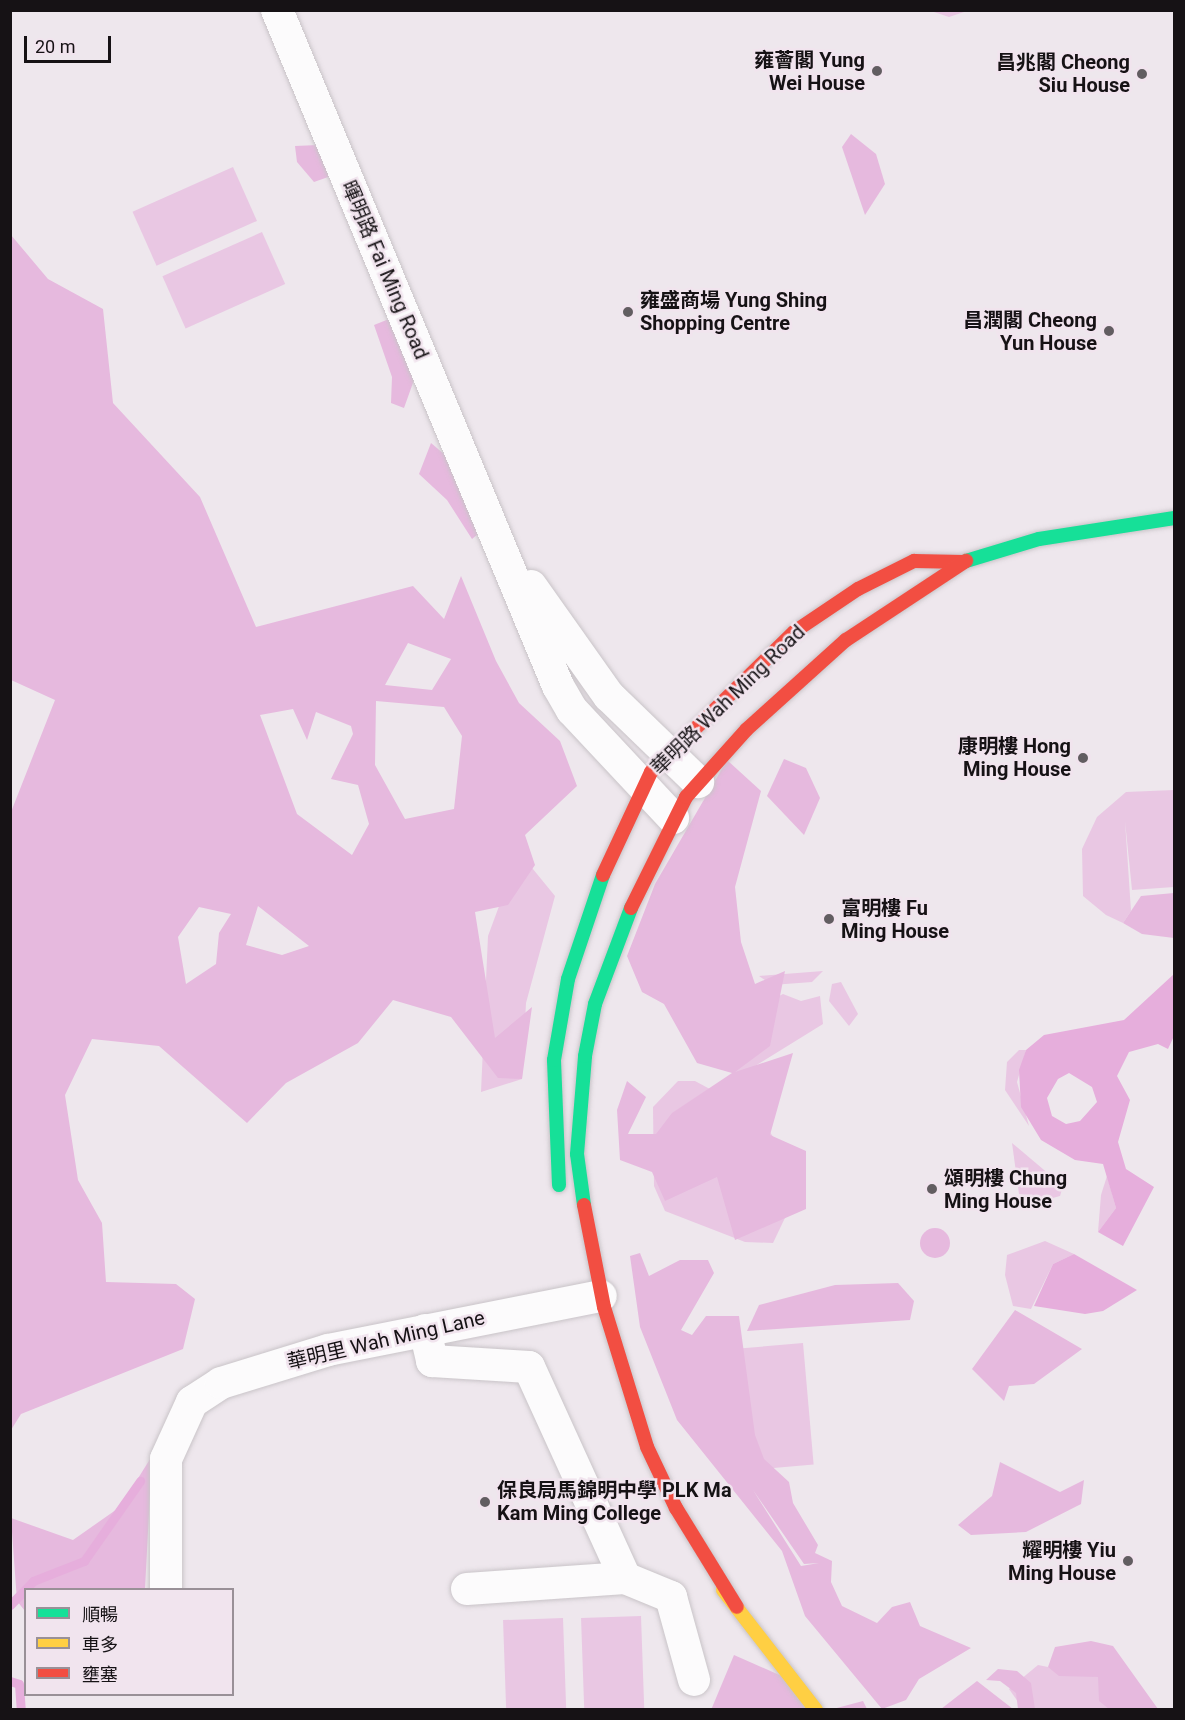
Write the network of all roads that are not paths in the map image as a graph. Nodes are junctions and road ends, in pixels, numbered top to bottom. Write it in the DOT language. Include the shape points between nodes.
graph roads {
  1 [pos="277,10"];
  2 [pos="1174,518"];
  3 [pos="493,531"];
  4 [pos="964,562"];
  5 [pos="667,754"];
  6 [pos="698,782"];
  7 [pos="642,787"];
  8 [pos="673,818"];
  9 [pos="561,1201"];
  10 [pos="586,1299"];
  11 [pos="425,1330"];
  12 [pos="652,1496"];
  13 [pos="625,1578"];
  14 [pos="166,1588"];
  15 [pos="467,1589"];
  16 [pos="737,1608"];
  17 [pos="694,1680"];
  18 [pos="816,1710"];
  1 -- 3 [label="street, 暉明路 Fai Ming Road"];
  2 -- 4 [label="street, 華明路 Wah Ming Road" via="1039,539"];
  3 -- 5 [label="street, 暉明路 Fai Ming Road" via="609,696"];
  3 -- 7 [label="street, 暉明路 Fai Ming Road" via="558,686"];
  4 -- 5 [label="street, 華明路 Wah Ming Road" via="914,561 858,589 794,632"];
  4 -- 6 [label="street, 華明路 Wah Ming Road" via="838,647 756,720"];
  5 -- 6 [label="street, 暉明路 Fai Ming Road"];
  5 -- 7 [label="street, 華明路 Wah Ming Road"];
  6 -- 8 [label="street, 華明路 Wah Ming Road"];
  7 -- 8 [label="street, 暉明路 Fai Ming Road"];
  7 -- 9 [label="street, 華明路 Wah Ming Road" via="609,856 568,980 554,1060 553,1130"];
  8 -- 10 [label="street, 華明路 Wah Ming Road" via="595,1004 585,1056 577,1154"];
  10 -- 11 [label="street, 華明里 Wah Ming Lane"];
  10 -- 16 [label="street, 華明路 Wah Ming Road" via="676,1508"];
  11 -- 13 [label="street" via="432,1361 529,1366"];
  11 -- 14 [label="street, 華明里 Wah Ming Lane" via="221,1383 192,1402 166,1460"];
  12 -- 16 [label="street, 華明路 Wah Ming Road"];
  13 -- 15 [label="street"];
  13 -- 17 [label="street" via="671,1597"];
  16 -- 18 [label="street, 華明路 Wah Ming Road"];
}
